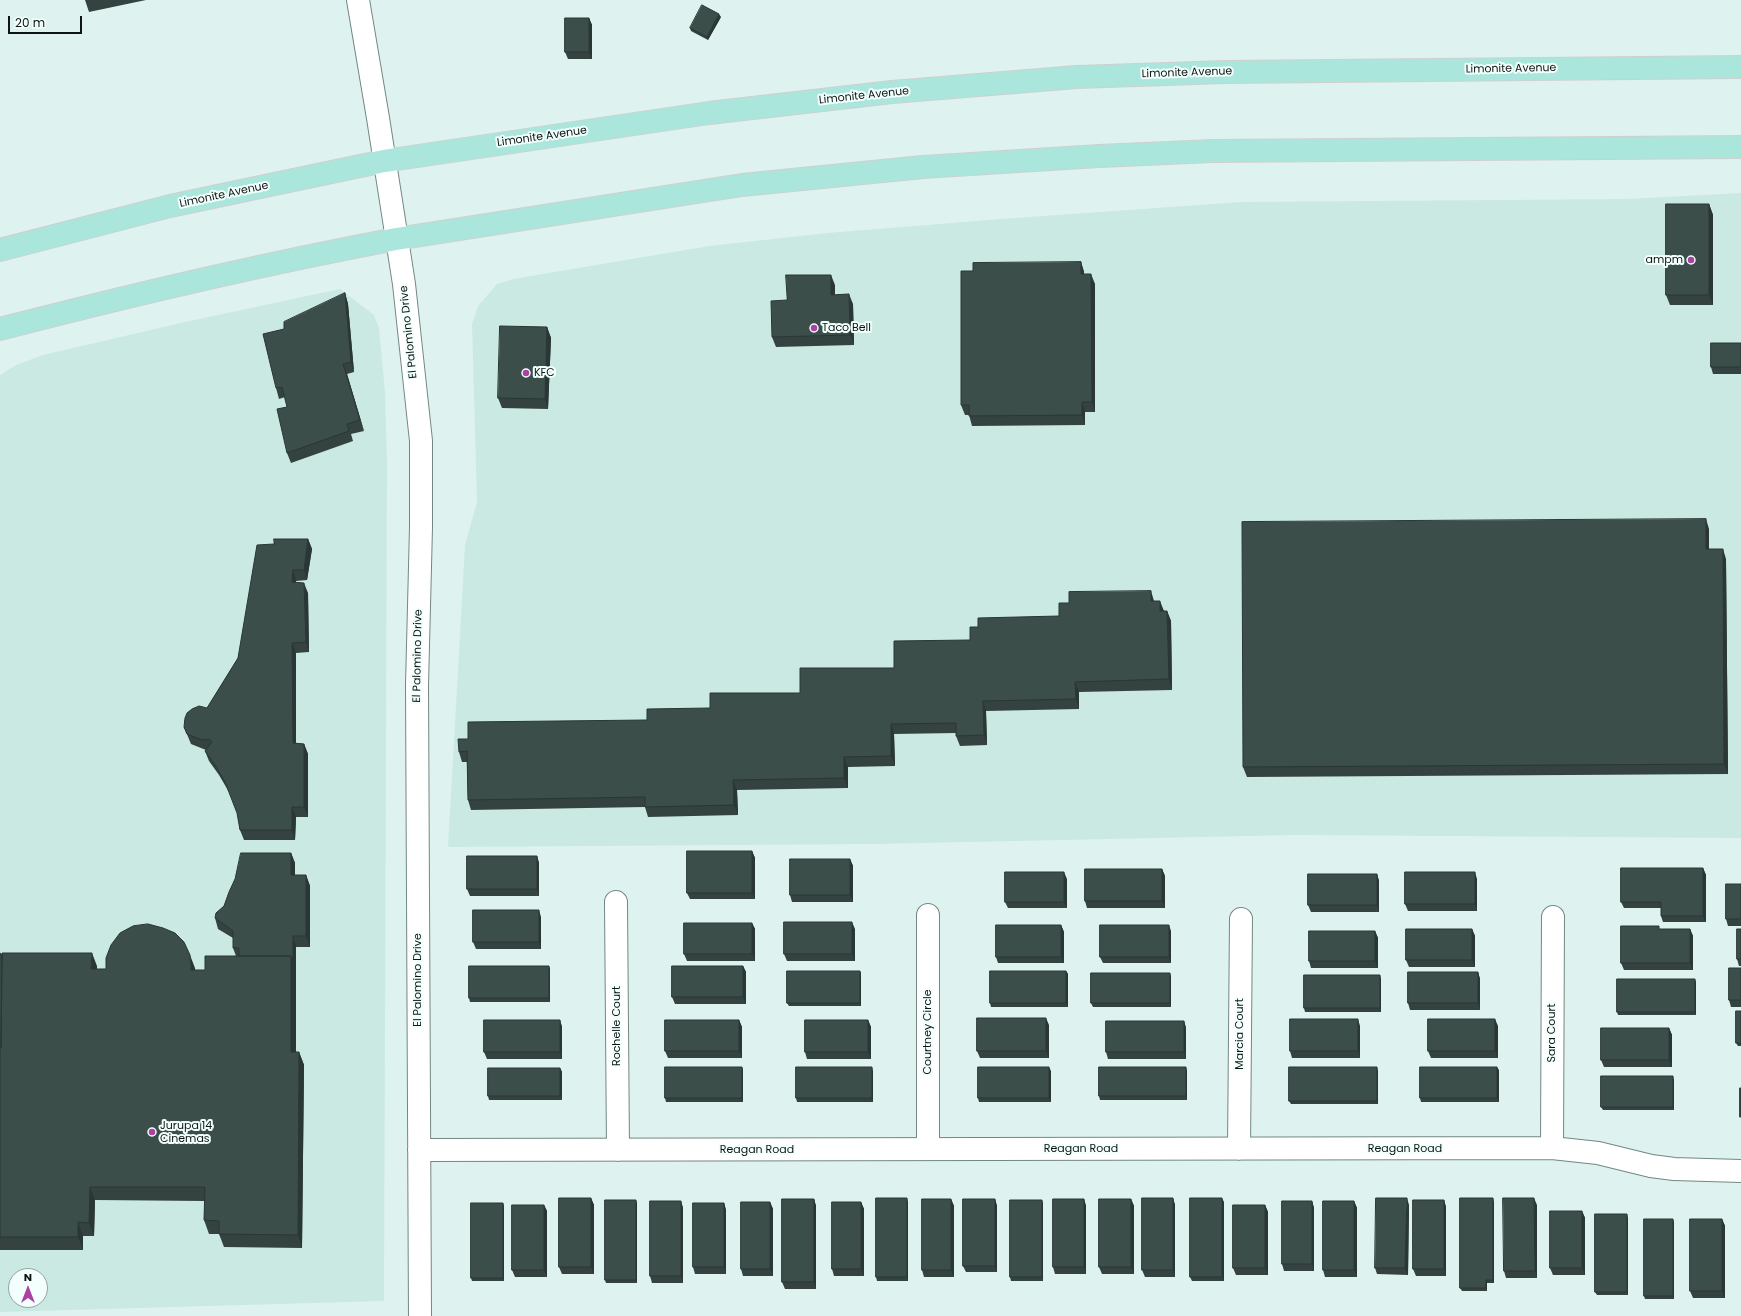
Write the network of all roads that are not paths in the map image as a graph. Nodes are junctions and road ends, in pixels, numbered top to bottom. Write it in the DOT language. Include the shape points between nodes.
graph roads {
  1 [pos="358,0"];
  2 [pos="1741,67"];
  3 [pos="1741,147"];
  4 [pos="384,161"];
  5 [pos="396,239"];
  6 [pos="0,250"];
  7 [pos="0,329"];
  8 [pos="616,902"];
  9 [pos="928,915"];
  10 [pos="1553,917"];
  11 [pos="1242,919"];
  12 [pos="1552,1148"];
  13 [pos="928,1149"];
  14 [pos="419,1150"];
  15 [pos="618,1150"];
  16 [pos="1239,1150"];
  17 [pos="1741,1171"];
  18 [pos="420,1316"];
  1 -- 4 [label="street, El Palomino Drive"];
  2 -- 4 [label="main road, Limonite Avenue" via="1226,72 1077,77 892,92 709,113"];
  3 -- 5 [label="main road" via="1213,151 923,167 742,185"];
  4 -- 5 [label="street, El Palomino Drive"];
  4 -- 6 [label="main road, Limonite Avenue" via="170,206"];
  5 -- 7 [label="main road" via="190,281"];
  5 -- 14 [label="street, El Palomino Drive" via="404,284 421,441 417,685"];
  8 -- 15 [label="street, Rochelle Court"];
  9 -- 13 [label="street, Courtney Circle"];
  10 -- 12 [label="street, Sara Court"];
  11 -- 16 [label="street, Marcia Court"];
  12 -- 16 [label="street, Reagan Road"];
  12 -- 17 [label="street, Reagan Road" via="1598,1153 1650,1166 1674,1169"];
  13 -- 15 [label="street, Reagan Road"];
  13 -- 16 [label="street, Reagan Road"];
  14 -- 15 [label="street, Reagan Road"];
  14 -- 18 [label="street, El Palomino Drive"];
}
